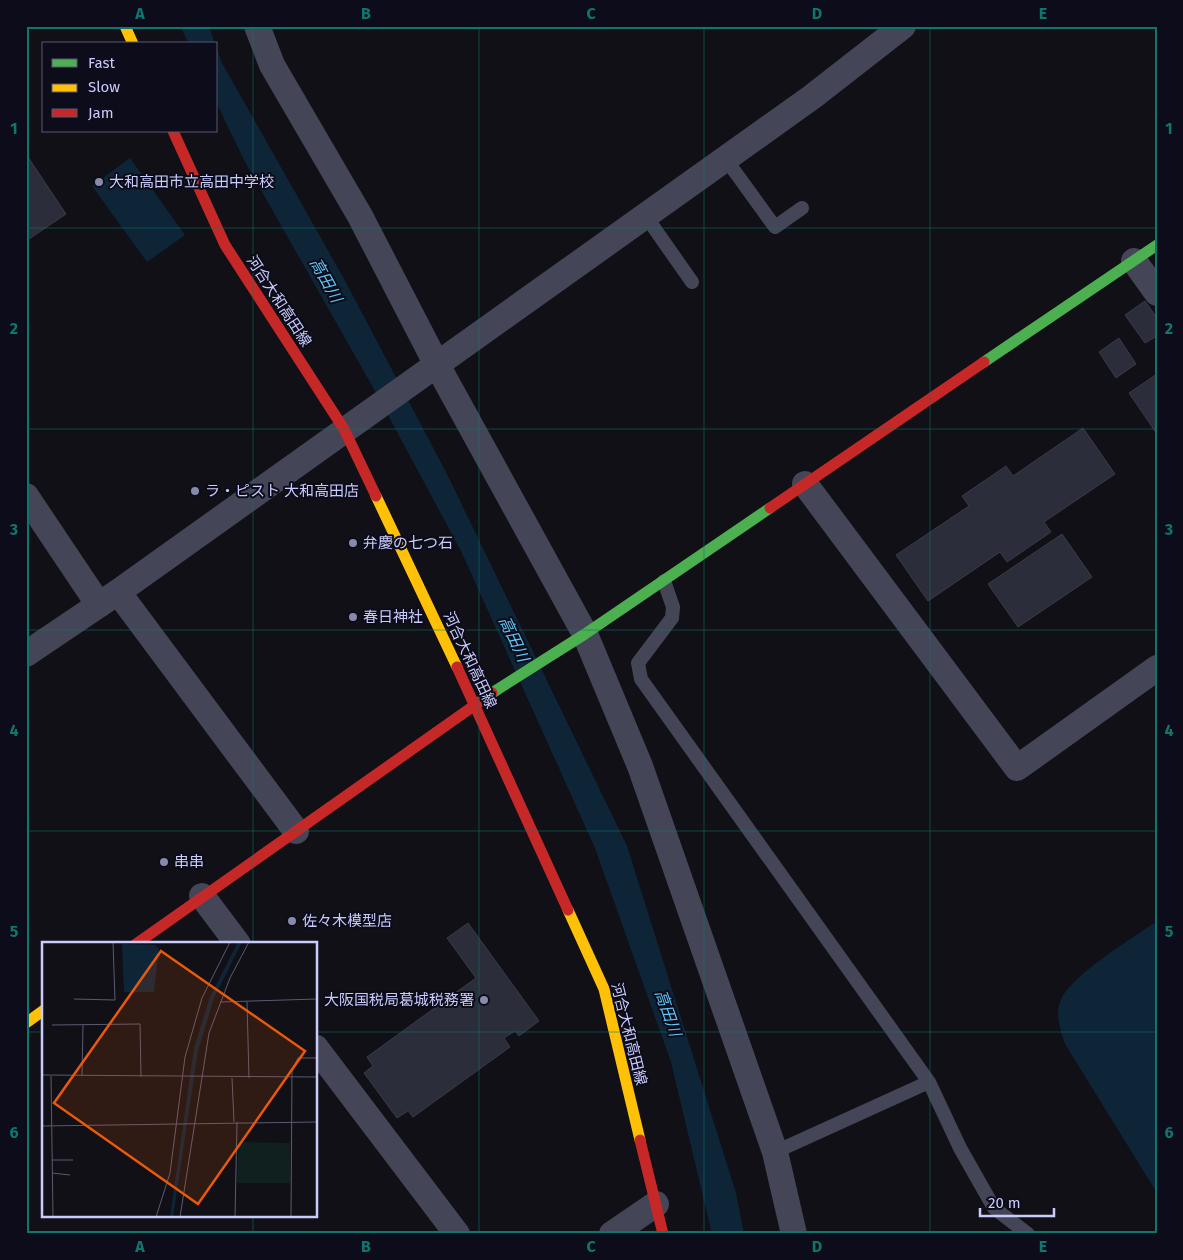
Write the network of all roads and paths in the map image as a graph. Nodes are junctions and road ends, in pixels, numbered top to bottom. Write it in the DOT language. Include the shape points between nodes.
graph roads {
  1 [pos="125,26"];
  2 [pos="257,26"];
  3 [pos="903,26"];
  4 [pos="132,42"];
  5 [pos="173,132"];
  6 [pos="725,158"];
  7 [pos="802,208"];
  8 [pos="645,216"];
  9 [pos="1157,245"];
  10 [pos="1134,260"];
  11 [pos="692,282"];
  12 [pos="1157,293"];
  13 [pos="427,370"];
  14 [pos="354,423"];
  15 [pos="805,484"];
  16 [pos="26,496"];
  17 [pos="664,580"];
  18 [pos="108,598"];
  19 [pos="576,640"];
  20 [pos="26,654"];
  21 [pos="1157,668"];
  22 [pos="475,706"];
  23 [pos="296,831"];
  24 [pos="202,896"];
  25 [pos="139,942"];
  26 [pos="236,942"];
  27 [pos="42,1011"];
  28 [pos="26,1023"];
  29 [pos="318,1051"];
  30 [pos="929,1082"];
  31 [pos="775,1152"];
  32 [pos="656,1204"];
  33 [pos="457,1234"];
  34 [pos="612,1234"];
  35 [pos="663,1234"];
  36 [pos="794,1234"];
  37 [pos="1028,1234"];
  1 -- 4 [label="street"];
  2 -- 13 [label="street" via="272,65 360,216"];
  3 -- 6 [label="street" via="812,97"];
  5 -- 14 [label="street, 河合大和高田線" via="225,245"];
  6 -- 7 [label="lane" via="775,227"];
  6 -- 8 [label="street"];
  8 -- 11 [label="lane"];
  8 -- 13 [label="street"];
  9 -- 10 [label="street"];
  10 -- 12 [label="street"];
  10 -- 15 [label="street"];
  13 -- 14 [label="street"];
  13 -- 19 [label="street"];
  14 -- 18 [label="street"];
  14 -- 22 [label="street, 河合大和高田線"];
  15 -- 17 [label="street"];
  15 -- 21 [label="street" via="1017,768"];
  16 -- 18 [label="street"];
  17 -- 19 [label="street"];
  17 -- 30 [label="lane" via="673,608 672,618 638,663 641,679"];
  18 -- 20 [label="street"];
  18 -- 23 [label="street"];
  19 -- 22 [label="street"];
  19 -- 31 [label="street" via="640,766"];
  22 -- 23 [label="street"];
  22 -- 32 [label="street, 河合大和高田線" via="604,989"];
  23 -- 24 [label="street"];
  24 -- 25 [label="street"];
  24 -- 26 [label="street"];
  27 -- 28 [label="street"];
  29 -- 33 [label="street"];
  30 -- 31 [label="lane"];
  30 -- 37 [label="lane" via="960,1148 994,1208"];
  31 -- 36 [label="street"];
  32 -- 34 [label="street"];
  32 -- 35 [label="street, 河合大和高田線"];
}
